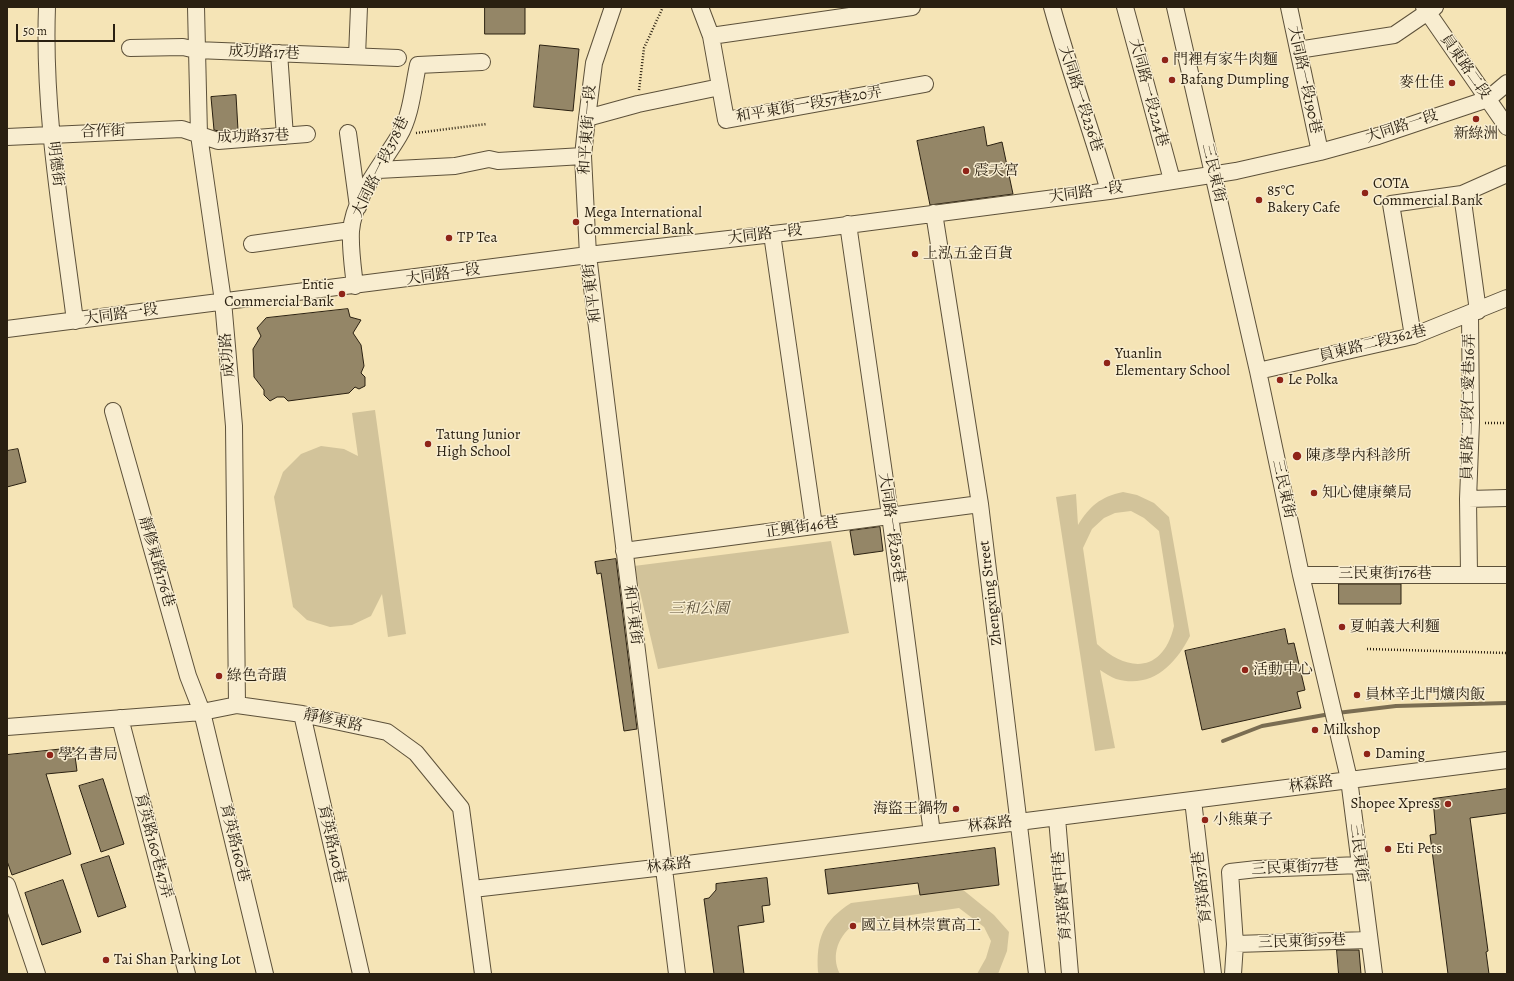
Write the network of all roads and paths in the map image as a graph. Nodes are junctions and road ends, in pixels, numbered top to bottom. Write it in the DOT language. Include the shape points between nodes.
graph roads {
  1 [pos="47,7"];
  2 [pos="196,7"];
  3 [pos="359,7"];
  4 [pos="612,7"];
  5 [pos="663,7"];
  6 [pos="700,7"];
  7 [pos="912,7"];
  8 [pos="1052,7"];
  9 [pos="1125,7"];
  10 [pos="1175,7"];
  11 [pos="1289,7"];
  12 [pos="1429,9"];
  13 [pos="711,36"];
  14 [pos="130,48"];
  15 [pos="196,50"];
  16 [pos="1298,50"];
  17 [pos="280,53"];
  18 [pos="357,56"];
  19 [pos="398,58"];
  20 [pos="482,62"];
  21 [pos="1507,83"];
  22 [pos="925,84"];
  23 [pos="720,87"];
  24 [pos="1488,99"];
  25 [pos="638,104"];
  26 [pos="587,118"];
  27 [pos="487,124"];
  28 [pos="1507,127"];
  29 [pos="348,133"];
  30 [pos="51,134"];
  31 [pos="308,134"];
  32 [pos="199,135"];
  33 [pos="399,135"];
  34 [pos="285,136"];
  35 [pos="7,137"];
  36 [pos="1320,152"];
  37 [pos="583,156"];
  38 [pos="378,170"];
  39 [pos="1213,173"];
  40 [pos="1507,174"];
  41 [pos="1172,180"];
  42 [pos="1109,191"];
  43 [pos="1462,194"];
  44 [pos="358,206"];
  45 [pos="934,213"];
  46 [pos="848,224"];
  47 [pos="351,230"];
  48 [pos="772,234"];
  49 [pos="252,244"];
  50 [pos="588,255"];
  51 [pos="355,286"];
  52 [pos="1507,298"];
  53 [pos="223,301"];
  54 [pos="1474,312"];
  55 [pos="75,321"];
  56 [pos="7,329"];
  57 [pos="1413,336"];
  58 [pos="1258,371"];
  59 [pos="113,411"];
  60 [pos="1471,422"];
  61 [pos="1507,423"];
  62 [pos="1507,498"];
  63 [pos="1468,499"];
  64 [pos="980,504"];
  65 [pos="890,515"];
  66 [pos="814,526"];
  67 [pos="624,551"];
  68 [pos="1301,574"];
  69 [pos="1469,574"];
  70 [pos="1507,575"];
  71 [pos="1367,649"];
  72 [pos="1507,654"];
  73 [pos="237,705"];
  74 [pos="202,712"];
  75 [pos="302,714"];
  76 [pos="120,718"];
  77 [pos="7,727"];
  78 [pos="1507,760"];
  79 [pos="1349,780"];
  80 [pos="1194,800"];
  81 [pos="1056,818"];
  82 [pos="1018,822"];
  83 [pos="932,833"];
  84 [pos="1360,865"];
  85 [pos="664,867"];
  86 [pos="7,885"];
  87 [pos="473,889"];
  88 [pos="1369,940"];
  89 [pos="1235,944"];
  90 [pos="37,974"];
  91 [pos="187,974"];
  92 [pos="265,974"];
  93 [pos="361,974"];
  94 [pos="483,974"];
  95 [pos="677,974"];
  96 [pos="1037,974"];
  97 [pos="1070,974"];
  98 [pos="1213,974"];
  99 [pos="1233,974"];
  100 [pos="1374,974"];
  1 -- 30 [label="street, 明德街" via="45,53"];
  2 -- 15 [label="street, 成功路"];
  3 -- 18 [label="street"];
  4 -- 26 [label="street, 和平東街一段" via="594,63"];
  5 -- 25 [label="path" via="644,48"];
  6 -- 13 [label="street"];
  7 -- 13 [label="street"];
  8 -- 42 [label="street, 大同路一段236巷"];
  9 -- 41 [label="street, 大同路一段224巷"];
  10 -- 39 [label="street, 三民東街"];
  11 -- 16 [label="street, 大同路一段190巷"];
  12 -- 16 [label="street" via="1394,35"];
  12 -- 24 [label="street, 員東路二段"];
  13 -- 23 [label="street"];
  14 -- 15 [label="street, 成功路17巷" via="183,47"];
  15 -- 17 [label="street, 成功路17巷"];
  15 -- 32 [label="street, 成功路"];
  16 -- 36 [label="street, 大同路一段190巷"];
  17 -- 18 [label="street, 成功路17巷"];
  17 -- 34 [label="street"];
  18 -- 19 [label="street, 成功路17巷"];
  20 -- 33 [label="street, 大同路一段378巷" via="418,65"];
  21 -- 24 [label="street, 大同路一段"];
  22 -- 23 [label="street, 和平東街一段57巷20弄" via="726,120"];
  23 -- 25 [label="street"];
  24 -- 28 [label="street, 員東路二段"];
  24 -- 36 [label="street, 大同路一段" via="1378,136"];
  25 -- 26 [label="street"];
  26 -- 37 [label="street, 和平東街一段"];
  27 -- 33 [label="path"];
  29 -- 44 [label="street"];
  30 -- 32 [label="street, 合作街" via="182,129"];
  30 -- 35 [label="street, 合作街"];
  30 -- 55 [label="street, 明德街"];
  31 -- 34 [label="street, 成功路37巷"];
  32 -- 34 [label="street, 成功路37巷" via="218,141"];
  32 -- 53 [label="street, 成功路"];
  33 -- 38 [label="street, 大同路一段378巷"];
  36 -- 39 [label="street, 大同路一段" via="1236,171"];
  37 -- 38 [label="street" via="498,161 489,159 455,166"];
  37 -- 50 [label="street, 和平東街一段"];
  38 -- 44 [label="street, 大同路一段378巷"];
  39 -- 41 [label="street, 大同路一段"];
  39 -- 58 [label="street, 三民東街"];
  40 -- 43 [label="street"];
  41 -- 42 [label="street, 大同路一段"];
  42 -- 45 [label="street, 大同路一段"];
  43 -- 54 [label="street, 員東路二段仁愛巷16弄"];
  43 -- 57 [label="street" via="1391,204"];
  44 -- 47 [label="street, 大同路一段378巷"];
  45 -- 46 [label="street, 大同路一段"];
  45 -- 64 [label="street, Zhengxing Street"];
  46 -- 48 [label="street, 大同路一段"];
  46 -- 65 [label="street, 大同路一段285巷"];
  47 -- 49 [label="street"];
  47 -- 51 [label="street, 大同路一段378巷"];
  48 -- 50 [label="street, 大同路一段"];
  48 -- 66 [label="street"];
  50 -- 51 [label="street, 大同路一段"];
  50 -- 67 [label="street, 和平東街"];
  51 -- 53 [label="street, 大同路一段"];
  52 -- 54 [label="street, 員東路二段362巷"];
  53 -- 55 [label="street, 大同路一段"];
  53 -- 73 [label="street, 成功路" via="234,426"];
  54 -- 57 [label="street, 員東路二段362巷"];
  54 -- 60 [label="street, 員東路二段仁愛巷16弄"];
  55 -- 56 [label="street, 大同路一段"];
  57 -- 58 [label="street, 員東路二段362巷"];
  58 -- 68 [label="street, 三民東街"];
  59 -- 74 [label="street, 靜修東路176巷" via="188,676"];
  60 -- 61 [label="path"];
  60 -- 63 [label="street, 員東路二段仁愛巷16弄"];
  62 -- 63 [label="street"];
  63 -- 69 [label="street, 員東路二段仁愛巷16弄"];
  64 -- 65 [label="street, 正興街46巷"];
  64 -- 82 [label="street, Zhengxing Street"];
  65 -- 66 [label="street, 正興街46巷"];
  65 -- 83 [label="street, 大同路一段285巷"];
  66 -- 67 [label="street, 正興街46巷"];
  67 -- 85 [label="street, 和平東街"];
  68 -- 69 [label="street, 三民東街176巷"];
  68 -- 79 [label="street, 三民東街"];
  69 -- 70 [label="street, 三民東街176巷"];
  71 -- 72 [label="path"];
  73 -- 74 [label="street, 靜修東路"];
  73 -- 75 [label="street, 靜修東路"];
  74 -- 76 [label="street, 靜修東路"];
  74 -- 92 [label="street, 育英路160巷"];
  75 -- 87 [label="street, 靜修東路" via="387,732 416,753 461,808"];
  75 -- 93 [label="street, 育英路140巷"];
  76 -- 77 [label="street, 靜修東路"];
  76 -- 91 [label="street, 育英路160巷47弄"];
  78 -- 79 [label="street, 林森路"];
  79 -- 80 [label="street, 林森路"];
  79 -- 84 [label="street, 三民東街"];
  80 -- 81 [label="street, 林森路"];
  80 -- 98 [label="street, 育英路37巷"];
  81 -- 82 [label="street, 林森路"];
  81 -- 97 [label="street, 育英路實中巷"];
  82 -- 83 [label="street, 林森路"];
  82 -- 96 [label="street, Zhengxing Street"];
  83 -- 85 [label="street, 林森路"];
  84 -- 88 [label="street, 三民東街"];
  84 -- 89 [label="street, 三民東街77巷" via="1230,872"];
  85 -- 87 [label="street, 林森路"];
  85 -- 95 [label="street, 和平東街"];
  86 -- 90 [label="street"];
  87 -- 94 [label="street, 靜修東路"];
  88 -- 89 [label="street, 三民東街59巷"];
  88 -- 100 [label="street, 三民東街"];
  89 -- 99 [label="street"];
}
